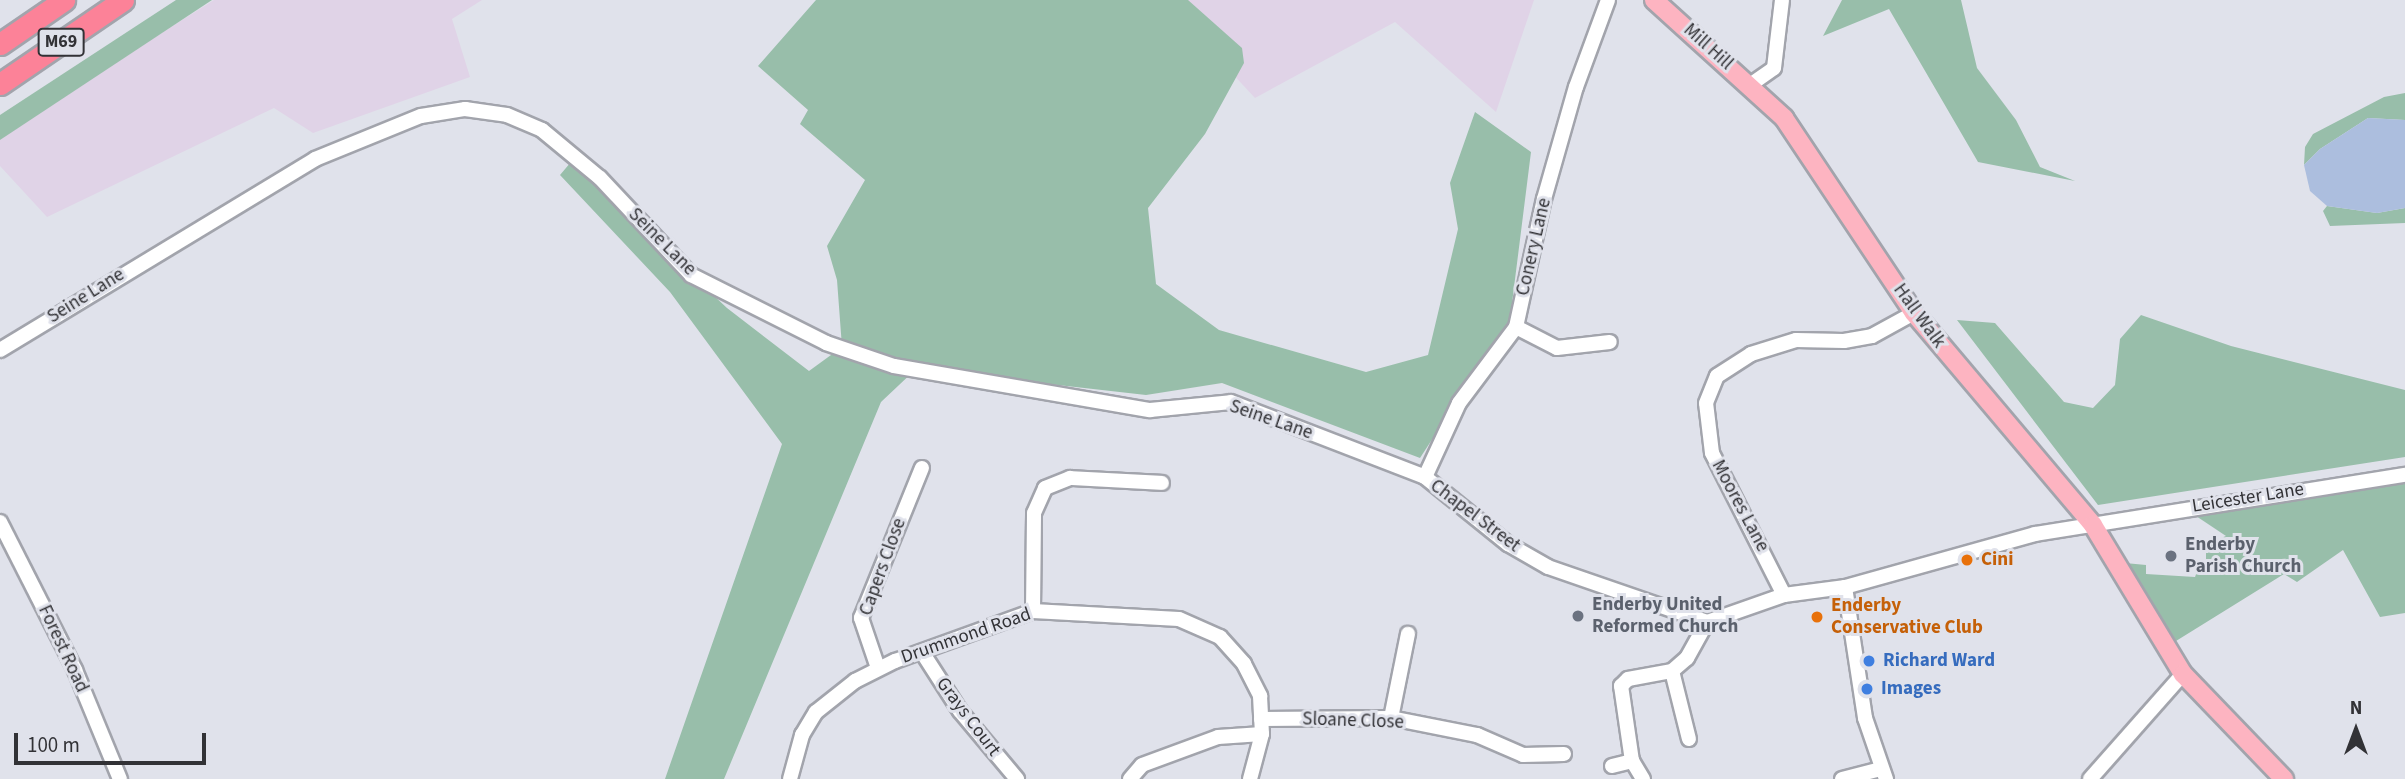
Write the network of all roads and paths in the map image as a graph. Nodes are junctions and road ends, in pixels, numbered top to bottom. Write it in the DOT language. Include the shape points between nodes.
graph roads {
  1 [pos="64,0"];
  2 [pos="122,0"];
  3 [pos="1608,0"];
  4 [pos="1654,0"];
  5 [pos="1782,0"];
  6 [pos="0,44"];
  7 [pos="0,84"];
  8 [pos="1756,91"];
  9 [pos="1914,313"];
  10 [pos="1516,327"];
  11 [pos="1611,342"];
  12 [pos="0,349"];
  13 [pos="922,468"];
  14 [pos="2405,475"];
  15 [pos="1424,477"];
  16 [pos="1162,483"];
  17 [pos="0,522"];
  18 [pos="2092,525"];
  19 [pos="1844,587"];
  20 [pos="1784,595"];
  21 [pos="1033,611"];
  22 [pos="1707,622"];
  23 [pos="1408,634"];
  24 [pos="922,652"];
  25 [pos="878,668"];
  26 [pos="1672,671"];
  27 [pos="2183,674"];
  28 [pos="1391,718"];
  29 [pos="1261,719"];
  30 [pos="1262,734"];
  31 [pos="1689,739"];
  32 [pos="1564,754"];
  33 [pos="1632,761"];
  34 [pos="1612,766"];
  35 [pos="1883,774"];
  36 [pos="1009,776"];
  37 [pos="120,779"];
  38 [pos="790,779"];
  39 [pos="1130,779"];
  40 [pos="1250,779"];
  41 [pos="1643,779"];
  42 [pos="1842,779"];
  43 [pos="2090,779"];
  44 [pos="2284,779"];
  1 -- 6 [label="highway, M69"];
  2 -- 7 [label="highway, M69"];
  3 -- 10 [label="street, Conery Lane" via="1547,187"];
  4 -- 8 [label="main road, Mill Hill"];
  5 -- 8 [label="street" via="1774,68"];
  8 -- 9 [label="main road, Hall Walk" via="1784,118 1827,178"];
  9 -- 18 [label="main road, Hall Walk"];
  9 -- 20 [label="street, Moores Lane" via="1872,335 1844,341 1796,340 1751,354 1717,376 1706,403 1712,453"];
  10 -- 11 [label="street" via="1557,348"];
  10 -- 15 [label="street, Conery Lane" via="1459,403"];
  12 -- 15 [label="street, Seine Lane" via="315,159 421,116 465,109 507,115 542,131 600,178 691,275 846,351 885,363 1150,411 1231,402"];
  13 -- 25 [label="street, Capers Close" via="861,618"];
  14 -- 18 [label="street, Leicester Lane"];
  15 -- 22 [label="street, Chapel Street" via="1508,544 1548,567"];
  16 -- 21 [label="street" via="1070,478 1045,488 1034,513"];
  17 -- 37 [label="street, Forest Road" via="75,670"];
  18 -- 19 [label="street, Leicester Lane" via="1983,545"];
  18 -- 27 [label="main road, Hall Walk"];
  19 -- 20 [label="street"];
  19 -- 35 [label="street" via="1865,718"];
  20 -- 22 [label="street"];
  21 -- 24 [label="street, Drummond Road"];
  21 -- 29 [label="street, Drummond Road" via="1180,619 1220,637 1244,664 1259,696"];
  22 -- 26 [label="street" via="1687,658"];
  23 -- 28 [label="street"];
  24 -- 25 [label="street, Drummond Road"];
  24 -- 36 [label="street, Grays Court"];
  25 -- 38 [label="street, Drummond Road" via="817,712 803,735"];
  26 -- 31 [label="street"];
  26 -- 33 [label="street" via="1628,679 1620,685"];
  27 -- 43 [label="street"];
  27 -- 44 [label="main road, Hall Walk"];
  28 -- 29 [label="street, Sloane Close"];
  28 -- 32 [label="street, Sloane Close" via="1477,735 1523,755"];
  29 -- 30 [label="street, Drummond Road"];
  30 -- 39 [label="street" via="1218,737 1142,765"];
  30 -- 40 [label="street, Drummond Road"];
  33 -- 34 [label="street"];
  33 -- 41 [label="street"];
  35 -- 42 [label="street"];
}
